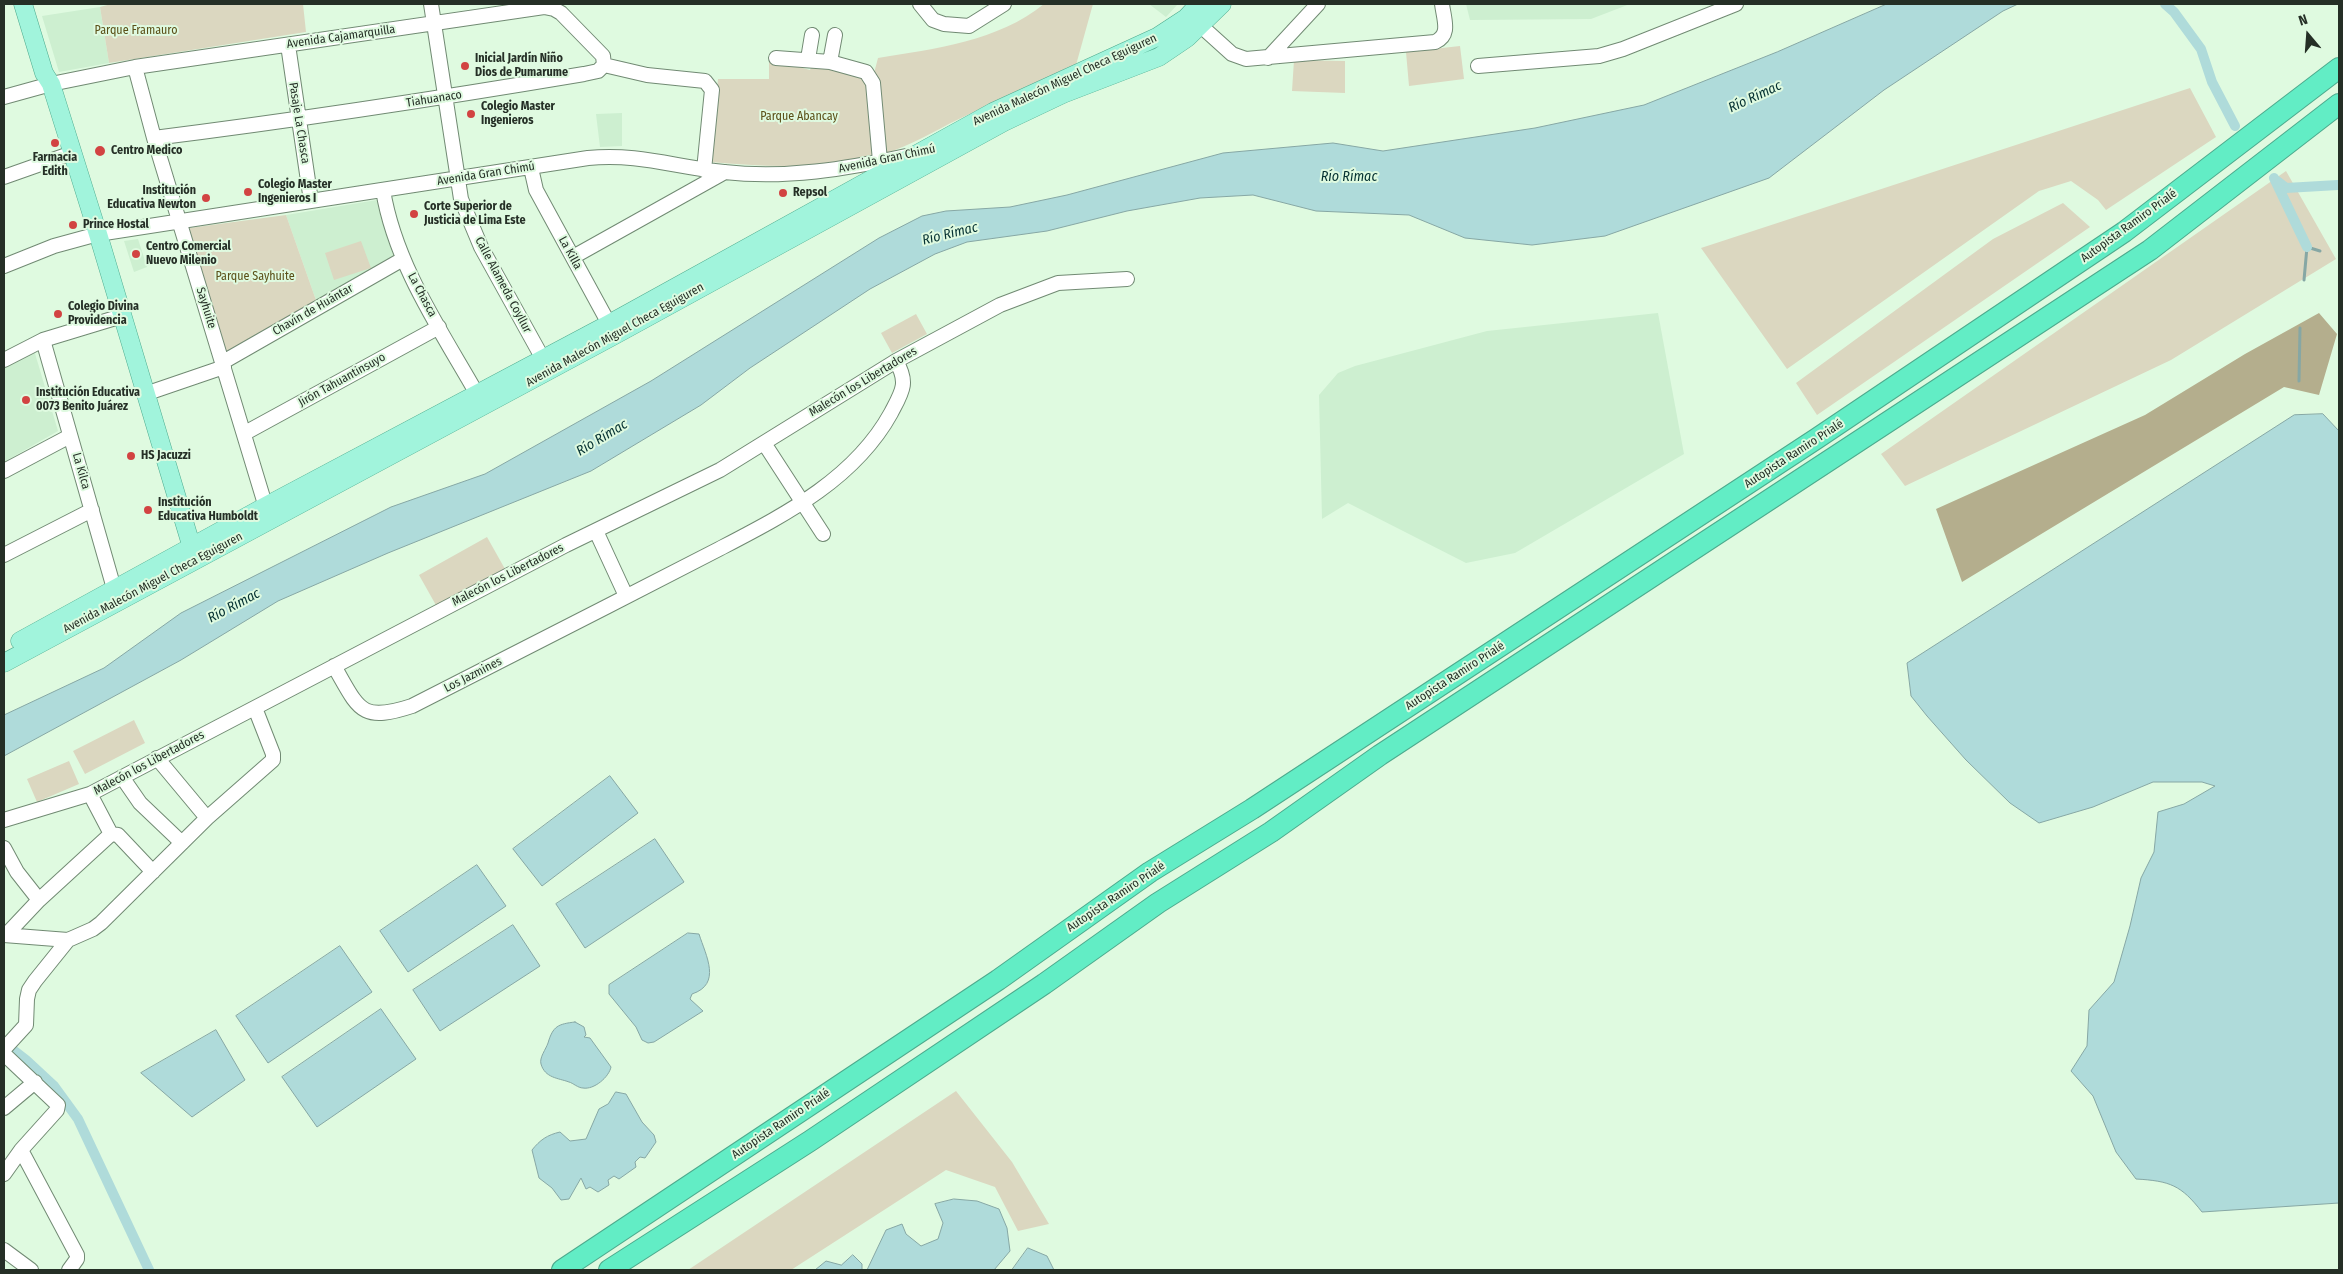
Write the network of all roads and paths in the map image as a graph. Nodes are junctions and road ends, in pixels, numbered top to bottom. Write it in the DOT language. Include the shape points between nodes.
graph roads {
  1 [pos="23,4"];
  2 [pos="31,4"];
  3 [pos="431,4"];
  4 [pos="920,4"];
  5 [pos="1004,4"];
  6 [pos="1199,4"];
  7 [pos="1222,4"];
  8 [pos="1318,4"];
  9 [pos="1442,4"];
  10 [pos="1736,4"];
  11 [pos="434,23"];
  12 [pos="1201,26"];
  13 [pos="812,35"];
  14 [pos="835,35"];
  15 [pos="288,45"];
  16 [pos="776,58"];
  17 [pos="1268,58"];
  18 [pos="808,59"];
  19 [pos="830,62"];
  20 [pos="604,65"];
  21 [pos="1478,66"];
  22 [pos="136,67"];
  23 [pos="2339,68"];
  24 [pos="51,84"];
  25 [pos="4,97"];
  26 [pos="445,98"];
  27 [pos="2339,104"];
  28 [pos="299,120"];
  29 [pos="154,138"];
  30 [pos="972,139"];
  31 [pos="923,152"];
  32 [pos="72,153"];
  33 [pos="880,161"];
  34 [pos="531,168"];
  35 [pos="704,170"];
  36 [pos="725,172"];
  37 [pos="4,177"];
  38 [pos="457,179"];
  39 [pos="383,190"];
  40 [pos="311,201"];
  41 [pos="179,222"];
  42 [pos="98,234"];
  43 [pos="573,257"];
  44 [pos="403,259"];
  45 [pos="4,266"];
  46 [pos="1127,279"];
  47 [pos="122,316"];
  48 [pos="439,327"];
  49 [pos="612,330"];
  50 [pos="43,340"];
  51 [pos="542,359"];
  52 [pos="4,360"];
  53 [pos="896,361"];
  54 [pos="224,364"];
  55 [pos="145,394"];
  56 [pos="477,394"];
  57 [pos="245,433"];
  58 [pos="70,436"];
  59 [pos="764,443"];
  60 [pos="4,471"];
  61 [pos="802,503"];
  62 [pos="92,510"];
  63 [pos="268,513"];
  64 [pos="596,531"];
  65 [pos="823,534"];
  66 [pos="4,554"];
  67 [pos="194,554"];
  68 [pos="117,596"];
  69 [pos="626,596"];
  70 [pos="4,650"];
  71 [pos="4,663"];
  72 [pos="334,666"];
  73 [pos="254,708"];
  74 [pos="157,758"];
  75 [pos="122,777"];
  76 [pos="90,794"];
  77 [pos="207,818"];
  78 [pos="4,820"];
  79 [pos="111,834"];
  80 [pos="182,843"];
  81 [pos="4,848"];
  82 [pos="153,872"];
  83 [pos="39,900"];
  84 [pos="5,935"];
  85 [pos="68,940"];
  86 [pos="9,1044"];
  87 [pos="4,1054"];
  88 [pos="35,1082"];
  89 [pos="4,1108"];
  90 [pos="21,1150"];
  91 [pos="4,1174"];
  92 [pos="4,1250"];
  93 [pos="31,1270"];
  94 [pos="69,1270"];
  95 [pos="562,1270"];
  96 [pos="610,1270"];
  1 -- 24 [label="main road" via="44,73"];
  2 -- 24 [label="main road" via="52,72"];
  3 -- 11 [label="street, Calle Alameda Coyllur"];
  4 -- 5 [label="street" via="933,20 969,26"];
  6 -- 31 [label="main road, Avenida Malecón Miguel Checa Eguiguren" via="1186,18 1157,37 993,112"];
  7 -- 12 [label="main road, Avenida Malecón Miguel Checa Eguiguren"];
  8 -- 17 [label="street"];
  9 -- 17 [label="street" via="1446,34 1435,42"];
  10 -- 21 [label="street" via="1599,56"];
  11 -- 15 [label="street, Avenida Cajamarquilla"];
  11 -- 20 [label="street, Avenida Cajamarquilla" via="554,8 603,56"];
  11 -- 26 [label="street, Calle Alameda Coyllur"];
  12 -- 17 [label="street" via="1238,58"];
  12 -- 30 [label="main road, Avenida Malecón Miguel Checa Eguiguren" via="1158,57 1064,94"];
  13 -- 18 [label="street"];
  14 -- 19 [label="street"];
  15 -- 22 [label="street, Avenida Cajamarquilla"];
  15 -- 28 [label="street, Pasaje La Chasca"];
  16 -- 18 [label="street"];
  18 -- 19 [label="street"];
  19 -- 33 [label="street" via="866,72 871,80"];
  20 -- 26 [label="street, Tiahuanaco" via="598,71 584,74"];
  20 -- 35 [label="street" via="647,75 705,81 710,85"];
  22 -- 24 [label="street, Avenida Cajamarquilla"];
  22 -- 29 [label="street, Sayhuite"];
  23 -- 95 [label="highway, Autopista Ramiro Prialé" via="2108,243 1808,445 1252,809 1150,872 998,980"];
  24 -- 25 [label="street, Avenida Cajamarquilla"];
  24 -- 32 [label="main road"];
  26 -- 28 [label="street, Tiahuanaco"];
  26 -- 38 [label="street, Calle Alameda Coyllur"];
  27 -- 96 [label="highway, Autopista Ramiro Prialé" via="2150,250 1380,755 1271,832 1158,903 1044,984 810,1141"];
  28 -- 29 [label="street, Tiahuanaco"];
  28 -- 40 [label="street, Pasaje La Chasca"];
  29 -- 41 [label="street, Sayhuite"];
  30 -- 31 [label="street, Avenida Gran Chimú"];
  30 -- 49 [label="main road, Avenida Malecón Miguel Checa Eguiguren"];
  31 -- 33 [label="street, Avenida Gran Chimú"];
  31 -- 49 [label="main road, Avenida Malecón Miguel Checa Eguiguren"];
  32 -- 37 [label="street"];
  32 -- 42 [label="main road"];
  33 -- 36 [label="street, Avenida Gran Chimú" via="797,173"];
  34 -- 35 [label="street, Avenida Gran Chimú" via="588,158 629,156"];
  34 -- 38 [label="street, Avenida Gran Chimú"];
  34 -- 43 [label="street, La Killa" via="536,190"];
  35 -- 36 [label="street, Avenida Gran Chimú"];
  36 -- 43 [label="street"];
  38 -- 39 [label="street, Avenida Gran Chimú"];
  38 -- 51 [label="street, Calle Alameda Coyllur" via="473,230"];
  39 -- 40 [label="street, Avenida Gran Chimú"];
  39 -- 44 [label="street, La Chasca" via="391,227"];
  40 -- 41 [label="street, Avenida Gran Chimú"];
  41 -- 42 [label="street, Avenida Gran Chimú"];
  41 -- 54 [label="street, Sayhuite"];
  42 -- 45 [label="street, Avenida Gran Chimú" via="54,246"];
  42 -- 47 [label="main road"];
  43 -- 49 [label="street, La Killa"];
  44 -- 48 [label="street, La Chasca"];
  44 -- 54 [label="street, Chavín de Huántar"];
  46 -- 53 [label="street, Malecón los Libertadores" via="1058,283 1000,305"];
  47 -- 50 [label="street"];
  47 -- 55 [label="main road"];
  48 -- 56 [label="street, La Chasca"];
  48 -- 57 [label="street, Jirón Tahuantinsuyo"];
  49 -- 51 [label="main road, Avenida Malecón Miguel Checa Eguiguren"];
  49 -- 63 [label="main road, Avenida Malecón Miguel Checa Eguiguren"];
  50 -- 52 [label="street"];
  50 -- 58 [label="street, La Kilca"];
  51 -- 56 [label="main road, Avenida Malecón Miguel Checa Eguiguren"];
  53 -- 59 [label="street, Malecón los Libertadores"];
  53 -- 61 [label="street, Los Jazmines" via="904,384 878,435 844,471"];
  54 -- 55 [label="street, Chavín de Huántar"];
  54 -- 57 [label="street, Sayhuite"];
  55 -- 67 [label="main road"];
  56 -- 63 [label="main road, Avenida Malecón Miguel Checa Eguiguren"];
  57 -- 63 [label="street, Sayhuite"];
  58 -- 60 [label="street"];
  58 -- 62 [label="street, La Kilca"];
  59 -- 61 [label="street"];
  59 -- 64 [label="street, Malecón los Libertadores" via="720,470"];
  61 -- 65 [label="street"];
  61 -- 69 [label="street, Los Jazmines" via="787,514"];
  62 -- 66 [label="street"];
  62 -- 68 [label="street, La Kilca"];
  63 -- 67 [label="main road, Avenida Malecón Miguel Checa Eguiguren"];
  64 -- 69 [label="street"];
  64 -- 72 [label="street, Malecón los Libertadores"];
  67 -- 68 [label="main road, Avenida Malecón Miguel Checa Eguiguren"];
  68 -- 70 [label="main road, Avenida Malecón Miguel Checa Eguiguren"];
  68 -- 71 [label="main road, Avenida Malecón Miguel Checa Eguiguren"];
  69 -- 72 [label="street, Los Jazmines" via="412,706 396,711 375,714 360,708"];
  72 -- 73 [label="street, Malecón los Libertadores"];
  73 -- 74 [label="street, Malecón los Libertadores"];
  73 -- 77 [label="street" via="273,760"];
  74 -- 75 [label="street, Malecón los Libertadores"];
  74 -- 77 [label="street"];
  75 -- 76 [label="street, Malecón los Libertadores"];
  75 -- 80 [label="street" via="140,803"];
  76 -- 78 [label="street, Malecón los Libertadores"];
  76 -- 79 [label="street"];
  77 -- 80 [label="street"];
  79 -- 82 [label="street" via="118,834"];
  79 -- 83 [label="street"];
  80 -- 82 [label="street"];
  81 -- 83 [label="street" via="16,872"];
  82 -- 85 [label="street" via="101,923"];
  83 -- 84 [label="street"];
  84 -- 85 [label="street"];
  85 -- 86 [label="street" via="29,990 26,1025"];
  87 -- 88 [label="street"];
  88 -- 89 [label="street"];
  88 -- 90 [label="street" via="57,1102 57,1110"];
  90 -- 91 [label="street"];
  90 -- 94 [label="street" via="77,1255"];
  92 -- 93 [label="street"];
}
